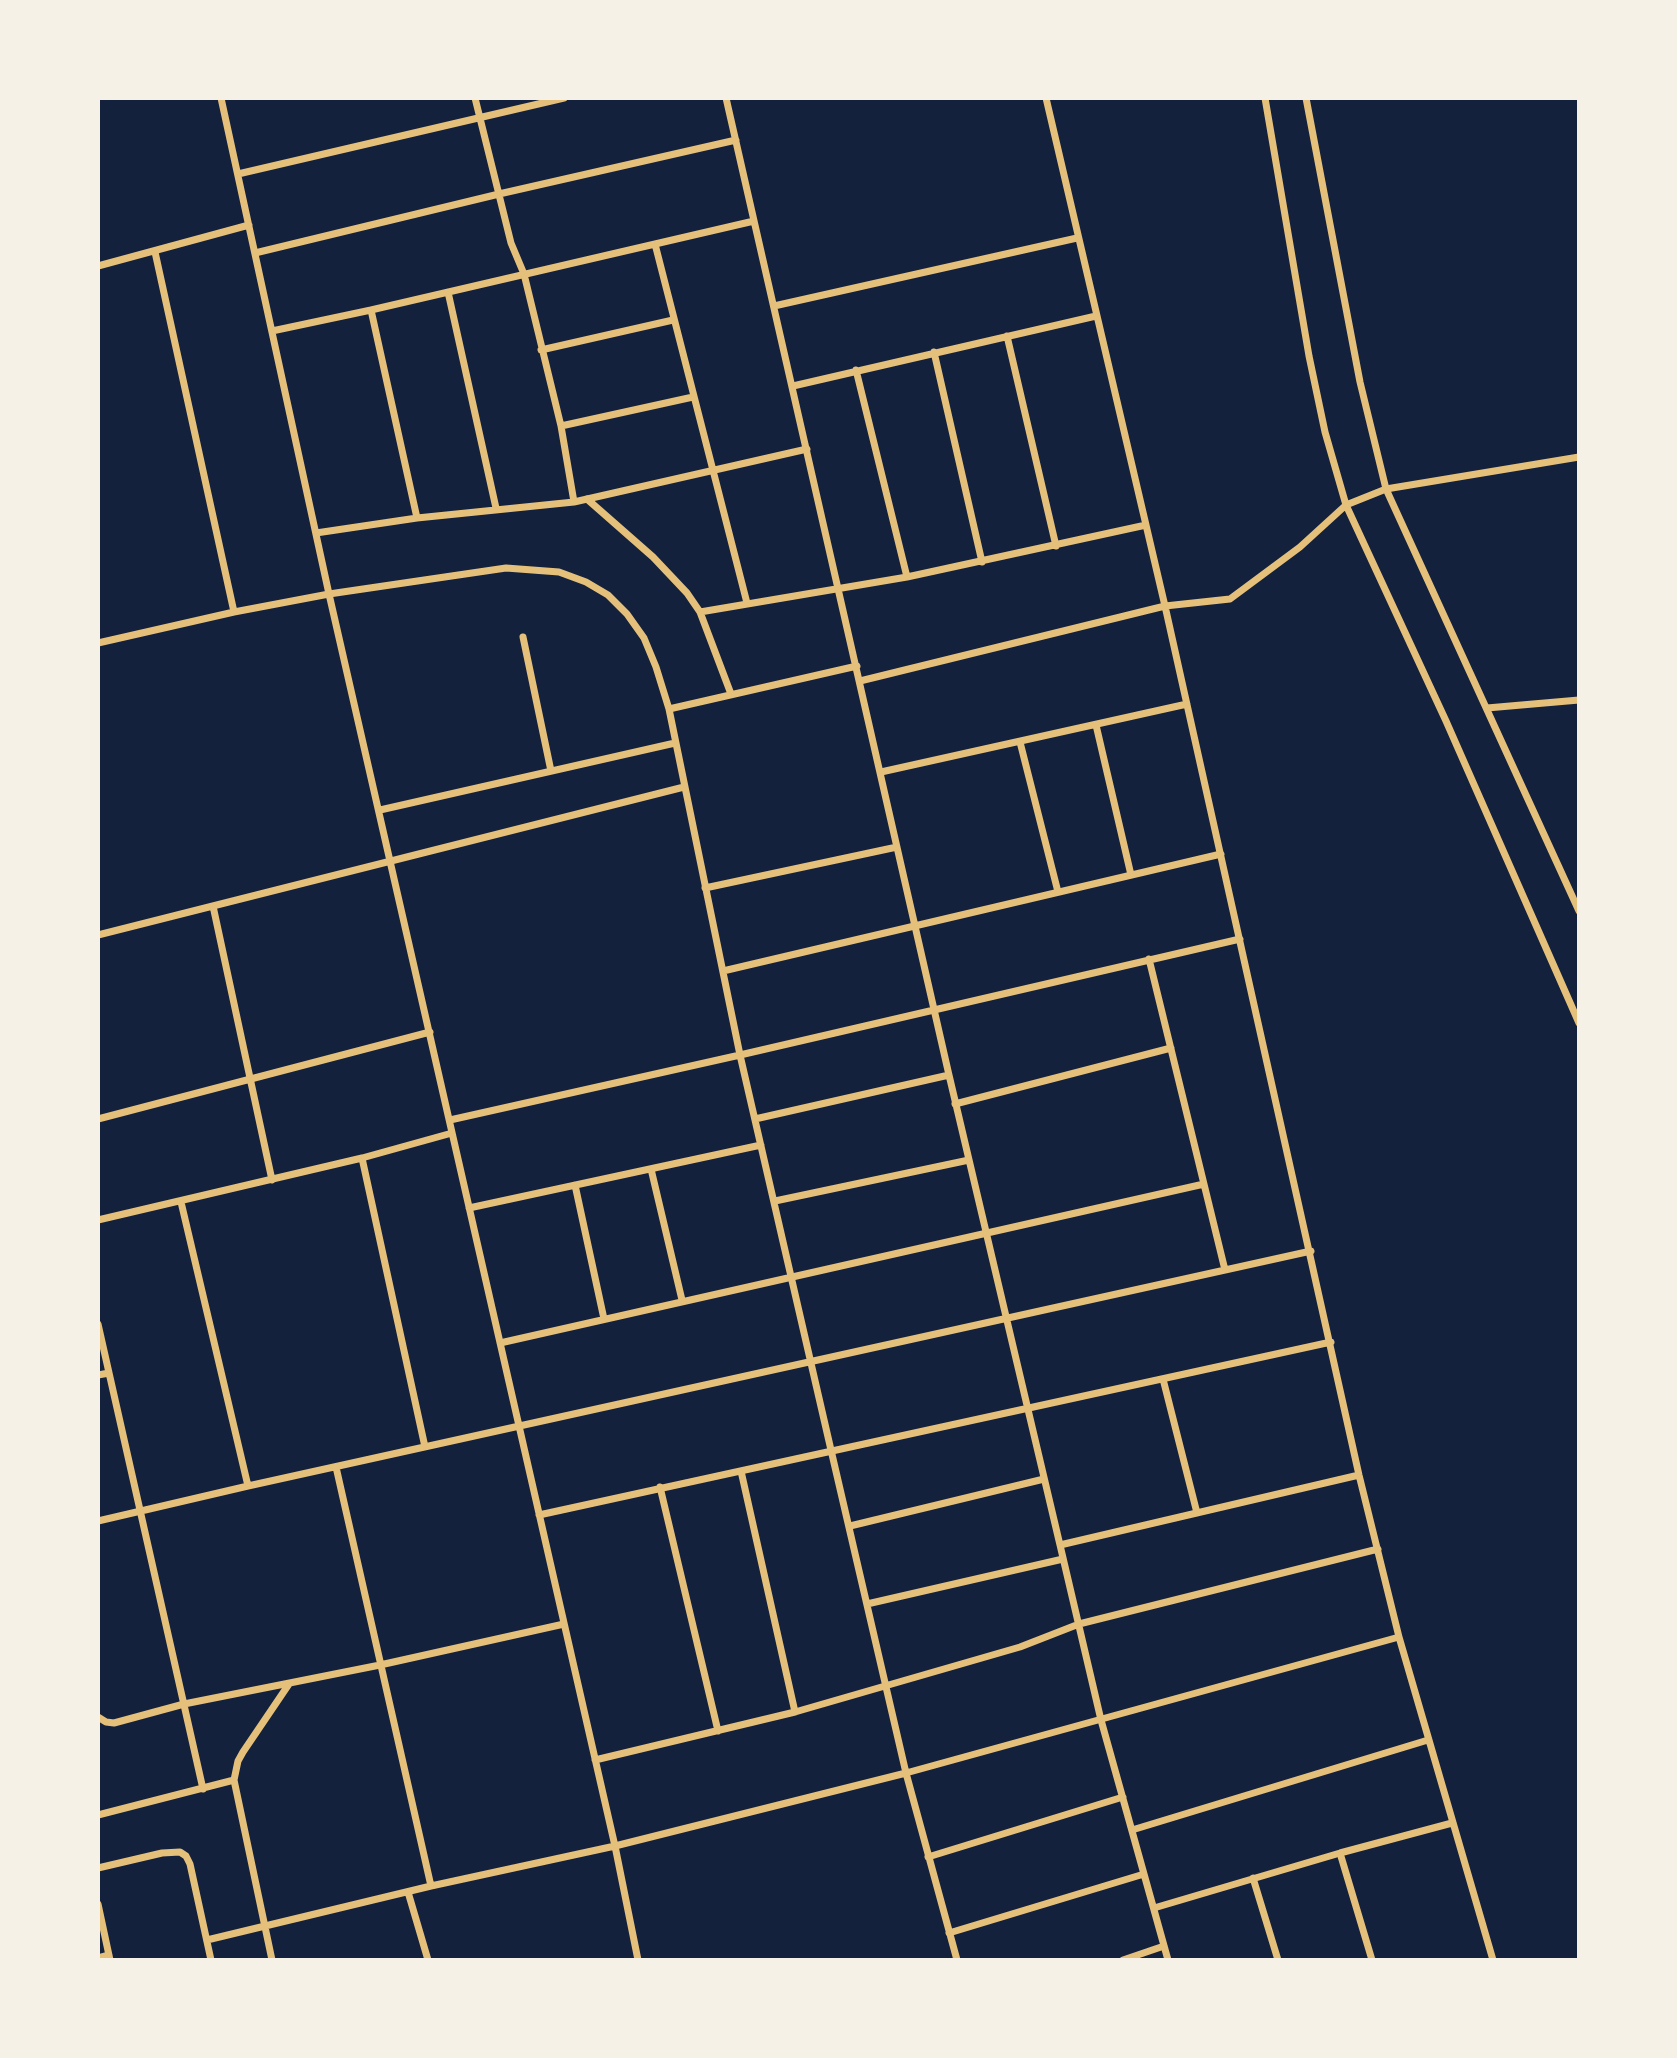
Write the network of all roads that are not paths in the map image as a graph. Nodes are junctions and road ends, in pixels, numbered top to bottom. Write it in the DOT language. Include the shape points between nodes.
graph roads {
  1 [pos="222,98"];
  2 [pos="475,98"];
  3 [pos="564,98"];
  4 [pos="726,98"];
  5 [pos="1045,98"];
  6 [pos="1265,98"];
  7 [pos="1306,98"];
  8 [pos="480,117"];
  9 [pos="736,140"];
  10 [pos="238,174"];
  11 [pos="499,194"];
  12 [pos="754,221"];
  13 [pos="249,225"];
  14 [pos="1077,238"];
  15 [pos="655,244"];
  16 [pos="155,252"];
  17 [pos="255,253"];
  18 [pos="98,266"];
  19 [pos="524,274"];
  20 [pos="448,292"];
  21 [pos="774,306"];
  22 [pos="371,310"];
  23 [pos="1096,316"];
  24 [pos="673,320"];
  25 [pos="272,331"];
  26 [pos="1007,335"];
  27 [pos="541,350"];
  28 [pos="934,352"];
  29 [pos="856,370"];
  30 [pos="793,386"];
  31 [pos="693,397"];
  32 [pos="561,426"];
  33 [pos="807,449"];
  34 [pos="1579,457"];
  35 [pos="712,471"];
  36 [pos="1386,489"];
  37 [pos="587,499"];
  38 [pos="574,502"];
  39 [pos="1346,505"];
  40 [pos="496,508"];
  41 [pos="417,518"];
  42 [pos="1146,525"];
  43 [pos="316,534"];
  44 [pos="1056,546"];
  45 [pos="982,562"];
  46 [pos="907,577"];
  47 [pos="840,588"];
  48 [pos="329,594"];
  49 [pos="747,603"];
  50 [pos="1165,606"];
  51 [pos="234,612"];
  52 [pos="700,612"];
  53 [pos="523,637"];
  54 [pos="98,643"];
  55 [pos="857,666"];
  56 [pos="860,681"];
  57 [pos="731,694"];
  58 [pos="1579,700"];
  59 [pos="1187,704"];
  60 [pos="1487,708"];
  61 [pos="669,709"];
  62 [pos="1096,725"];
  63 [pos="1020,742"];
  64 [pos="675,743"];
  65 [pos="551,771"];
  66 [pos="881,772"];
  67 [pos="684,787"];
  68 [pos="380,810"];
  69 [pos="897,847"];
  70 [pos="1221,854"];
  71 [pos="392,861"];
  72 [pos="1131,875"];
  73 [pos="705,888"];
  74 [pos="1058,892"];
  75 [pos="213,906"];
  76 [pos="1579,911"];
  77 [pos="915,926"];
  78 [pos="98,935"];
  79 [pos="1240,939"];
  80 [pos="1149,959"];
  81 [pos="723,971"];
  82 [pos="934,1009"];
  83 [pos="1579,1023"];
  84 [pos="430,1032"];
  85 [pos="1171,1048"];
  86 [pos="740,1055"];
  87 [pos="949,1075"];
  88 [pos="251,1079"];
  89 [pos="955,1104"];
  90 [pos="98,1119"];
  91 [pos="450,1119"];
  92 [pos="755,1119"];
  93 [pos="452,1133"];
  94 [pos="761,1145"];
  95 [pos="362,1158"];
  96 [pos="969,1160"];
  97 [pos="651,1169"];
  98 [pos="272,1180"];
  99 [pos="1204,1184"];
  100 [pos="575,1185"];
  101 [pos="775,1201"];
  102 [pos="181,1202"];
  103 [pos="469,1208"];
  104 [pos="98,1220"];
  105 [pos="986,1234"];
  106 [pos="1311,1251"];
  107 [pos="1225,1270"];
  108 [pos="791,1277"];
  109 [pos="682,1300"];
  110 [pos="604,1318"];
  111 [pos="1006,1319"];
  112 [pos="98,1324"];
  113 [pos="1331,1342"];
  114 [pos="500,1343"];
  115 [pos="812,1362"];
  116 [pos="109,1373"];
  117 [pos="98,1375"];
  118 [pos="1163,1379"];
  119 [pos="1028,1409"];
  120 [pos="518,1428"];
  121 [pos="425,1447"];
  122 [pos="831,1450"];
  123 [pos="336,1467"];
  124 [pos="741,1471"];
  125 [pos="1359,1475"];
  126 [pos="1044,1479"];
  127 [pos="248,1486"];
  128 [pos="660,1488"];
  129 [pos="141,1511"];
  130 [pos="1197,1513"];
  131 [pos="539,1515"];
  132 [pos="98,1521"];
  133 [pos="850,1526"];
  134 [pos="1060,1545"];
  135 [pos="1378,1549"];
  136 [pos="1063,1559"];
  137 [pos="867,1604"];
  138 [pos="564,1624"];
  139 [pos="1079,1624"];
  140 [pos="1399,1637"];
  141 [pos="380,1665"];
  142 [pos="289,1684"];
  143 [pos="885,1684"];
  144 [pos="184,1704"];
  145 [pos="794,1712"];
  146 [pos="98,1717"];
  147 [pos="1101,1720"];
  148 [pos="718,1731"];
  149 [pos="1428,1740"];
  150 [pos="595,1760"];
  151 [pos="906,1773"];
  152 [pos="234,1780"];
  153 [pos="203,1789"];
  154 [pos="1123,1797"];
  155 [pos="98,1815"];
  156 [pos="1452,1823"];
  157 [pos="1132,1830"];
  158 [pos="615,1846"];
  159 [pos="1340,1853"];
  160 [pos="928,1857"];
  161 [pos="98,1868"];
  162 [pos="1144,1874"];
  163 [pos="1253,1878"];
  164 [pos="431,1886"];
  165 [pos="408,1892"];
  166 [pos="98,1904"];
  167 [pos="1154,1908"];
  168 [pos="265,1925"];
  169 [pos="949,1933"];
  170 [pos="207,1940"];
  171 [pos="1164,1946"];
  172 [pos="98,1958"];
  173 [pos="109,1958"];
  174 [pos="211,1960"];
  175 [pos="272,1960"];
  176 [pos="428,1960"];
  177 [pos="638,1960"];
  178 [pos="957,1960"];
  179 [pos="1123,1960"];
  180 [pos="1168,1960"];
  181 [pos="1278,1960"];
  182 [pos="1371,1960"];
  183 [pos="1493,1960"];
  1 -- 10 [label="street"];
  2 -- 8 [label="street"];
  3 -- 8 [label="street"];
  4 -- 9 [label="street"];
  5 -- 14 [label="street"];
  6 -- 39 [label="street" via="1309,356"];
  7 -- 36 [label="street" via="1360,382"];
  8 -- 10 [label="street"];
  8 -- 11 [label="street"];
  9 -- 11 [label="street"];
  9 -- 12 [label="street"];
  10 -- 13 [label="street"];
  11 -- 17 [label="street"];
  11 -- 19 [label="street"];
  12 -- 15 [label="street"];
  12 -- 21 [label="street"];
  13 -- 16 [label="street"];
  13 -- 17 [label="street"];
  14 -- 21 [label="street"];
  14 -- 23 [label="street"];
  15 -- 19 [label="street"];
  15 -- 24 [label="street"];
  16 -- 18 [label="street"];
  16 -- 51 [label="street"];
  17 -- 25 [label="street"];
  19 -- 20 [label="street"];
  19 -- 27 [label="street"];
  20 -- 22 [label="street"];
  20 -- 40 [label="street"];
  21 -- 30 [label="street"];
  22 -- 25 [label="street"];
  22 -- 41 [label="street"];
  23 -- 26 [label="street"];
  23 -- 42 [label="street"];
  24 -- 27 [label="street"];
  24 -- 31 [label="street"];
  25 -- 43 [label="street"];
  26 -- 28 [label="street"];
  26 -- 44 [label="street"];
  27 -- 32 [label="street"];
  28 -- 29 [label="street"];
  28 -- 45 [label="street"];
  29 -- 30 [label="street"];
  29 -- 46 [label="street"];
  30 -- 33 [label="street"];
  31 -- 32 [label="street"];
  31 -- 35 [label="street"];
  32 -- 38 [label="street"];
  33 -- 35 [label="street"];
  33 -- 47 [label="street"];
  34 -- 36 [label="street"];
  35 -- 37 [label="street"];
  35 -- 49 [label="street"];
  36 -- 39 [label="street"];
  36 -- 60 [label="street"];
  37 -- 38 [label="street"];
  37 -- 52 [label="street" via="671,574"];
  38 -- 40 [label="street"];
  39 -- 50 [label="street" via="1300,547 1230,599"];
  39 -- 83 [label="street"];
  40 -- 41 [label="street"];
  41 -- 43 [label="street"];
  42 -- 44 [label="street"];
  42 -- 50 [label="street"];
  43 -- 48 [label="street"];
  44 -- 45 [label="street"];
  45 -- 46 [label="street"];
  46 -- 47 [label="street"];
  47 -- 49 [label="street"];
  47 -- 55 [label="street"];
  48 -- 51 [label="street"];
  48 -- 61 [label="street" via="481,571 559,572 608,595 628,614 644,638"];
  48 -- 68 [label="street"];
  49 -- 52 [label="street"];
  50 -- 56 [label="street"];
  50 -- 59 [label="street"];
  51 -- 54 [label="street"];
  52 -- 57 [label="street"];
  53 -- 65 [label="street"];
  55 -- 56 [label="street"];
  55 -- 57 [label="street"];
  56 -- 66 [label="street"];
  57 -- 61 [label="street"];
  58 -- 60 [label="street"];
  59 -- 62 [label="street"];
  59 -- 70 [label="street"];
  60 -- 76 [label="street"];
  61 -- 64 [label="street"];
  62 -- 63 [label="street"];
  62 -- 72 [label="street"];
  63 -- 66 [label="street"];
  63 -- 74 [label="street"];
  64 -- 65 [label="street"];
  64 -- 67 [label="street"];
  65 -- 68 [label="street"];
  66 -- 69 [label="street"];
  67 -- 71 [label="street"];
  67 -- 73 [label="street"];
  68 -- 71 [label="street"];
  69 -- 73 [label="street"];
  69 -- 77 [label="street"];
  70 -- 72 [label="street"];
  70 -- 79 [label="street"];
  71 -- 75 [label="street"];
  71 -- 84 [label="street"];
  72 -- 74 [label="street"];
  73 -- 81 [label="street"];
  74 -- 77 [label="street"];
  75 -- 78 [label="street"];
  75 -- 88 [label="street"];
  77 -- 81 [label="street"];
  77 -- 82 [label="street"];
  79 -- 80 [label="street"];
  79 -- 106 [label="street"];
  80 -- 82 [label="street"];
  80 -- 85 [label="street"];
  81 -- 86 [label="street"];
  82 -- 86 [label="street"];
  82 -- 87 [label="street"];
  84 -- 88 [label="street"];
  84 -- 91 [label="street"];
  85 -- 89 [label="street"];
  85 -- 99 [label="street"];
  86 -- 91 [label="street"];
  86 -- 92 [label="street"];
  87 -- 89 [label="street"];
  87 -- 92 [label="street"];
  88 -- 90 [label="street"];
  88 -- 98 [label="street"];
  89 -- 96 [label="street"];
  91 -- 93 [label="street"];
  92 -- 94 [label="street"];
  93 -- 95 [label="street"];
  93 -- 103 [label="street"];
  94 -- 97 [label="street"];
  94 -- 101 [label="street"];
  95 -- 98 [label="street"];
  95 -- 121 [label="street"];
  96 -- 101 [label="street"];
  96 -- 105 [label="street"];
  97 -- 100 [label="street"];
  97 -- 109 [label="street"];
  98 -- 102 [label="street"];
  99 -- 105 [label="street"];
  99 -- 107 [label="street"];
  100 -- 103 [label="street"];
  100 -- 110 [label="street"];
  101 -- 108 [label="street"];
  102 -- 104 [label="street"];
  102 -- 127 [label="street"];
  103 -- 114 [label="street"];
  105 -- 108 [label="street"];
  105 -- 111 [label="street"];
  106 -- 107 [label="street"];
  106 -- 113 [label="street"];
  107 -- 111 [label="street"];
  108 -- 109 [label="street"];
  108 -- 115 [label="street"];
  109 -- 110 [label="street"];
  110 -- 114 [label="street"];
  111 -- 115 [label="street"];
  111 -- 119 [label="street"];
  112 -- 116 [label="street"];
  113 -- 118 [label="street"];
  113 -- 125 [label="street"];
  114 -- 120 [label="street"];
  115 -- 120 [label="street"];
  115 -- 122 [label="street"];
  116 -- 117 [label="street"];
  116 -- 129 [label="street"];
  118 -- 119 [label="street"];
  118 -- 130 [label="street"];
  119 -- 122 [label="street"];
  119 -- 126 [label="street"];
  120 -- 121 [label="street"];
  120 -- 131 [label="street"];
  121 -- 123 [label="street"];
  122 -- 124 [label="street"];
  122 -- 133 [label="street"];
  123 -- 127 [label="street"];
  123 -- 141 [label="street"];
  124 -- 128 [label="street"];
  124 -- 145 [label="street"];
  125 -- 130 [label="street"];
  125 -- 135 [label="street"];
  126 -- 133 [label="street"];
  126 -- 134 [label="street"];
  127 -- 129 [label="street"];
  128 -- 131 [label="street"];
  128 -- 148 [label="street"];
  129 -- 132 [label="street"];
  129 -- 144 [label="street"];
  130 -- 134 [label="street"];
  131 -- 138 [label="street"];
  133 -- 137 [label="street"];
  134 -- 136 [label="street"];
  135 -- 139 [label="street"];
  135 -- 140 [label="street"];
  136 -- 137 [label="street"];
  136 -- 139 [label="street"];
  137 -- 143 [label="street"];
  138 -- 141 [label="street"];
  138 -- 150 [label="street"];
  139 -- 143 [label="street" via="1020,1647"];
  139 -- 147 [label="street"];
  140 -- 147 [label="street"];
  140 -- 149 [label="street"];
  141 -- 142 [label="street"];
  141 -- 164 [label="street"];
  142 -- 144 [label="street"];
  142 -- 152 [label="street" via="243,1752"];
  143 -- 145 [label="street"];
  143 -- 151 [label="street"];
  144 -- 146 [label="street" via="114,1723"];
  144 -- 153 [label="street"];
  145 -- 148 [label="street"];
  147 -- 151 [label="street"];
  147 -- 154 [label="street"];
  148 -- 150 [label="street"];
  149 -- 156 [label="street"];
  149 -- 157 [label="street"];
  150 -- 158 [label="street"];
  151 -- 158 [label="street"];
  151 -- 160 [label="street"];
  152 -- 153 [label="street"];
  152 -- 168 [label="street"];
  153 -- 155 [label="street"];
  154 -- 157 [label="street"];
  154 -- 160 [label="street"];
  156 -- 159 [label="street"];
  156 -- 183 [label="street"];
  157 -- 162 [label="street"];
  158 -- 164 [label="street"];
  158 -- 177 [label="street"];
  159 -- 163 [label="street"];
  159 -- 182 [label="street"];
  160 -- 169 [label="street"];
  161 -- 170 [label="street" via="180,1852 190,1864"];
  162 -- 167 [label="street"];
  162 -- 169 [label="street"];
  163 -- 167 [label="street"];
  163 -- 181 [label="street"];
  164 -- 165 [label="street"];
  165 -- 168 [label="street"];
  165 -- 176 [label="street"];
  166 -- 173 [label="street"];
  167 -- 171 [label="street"];
  168 -- 170 [label="street"];
  168 -- 175 [label="street"];
  169 -- 178 [label="street"];
  170 -- 174 [label="street"];
  171 -- 179 [label="street"];
  171 -- 180 [label="street"];
  172 -- 173 [label="street"];
}
